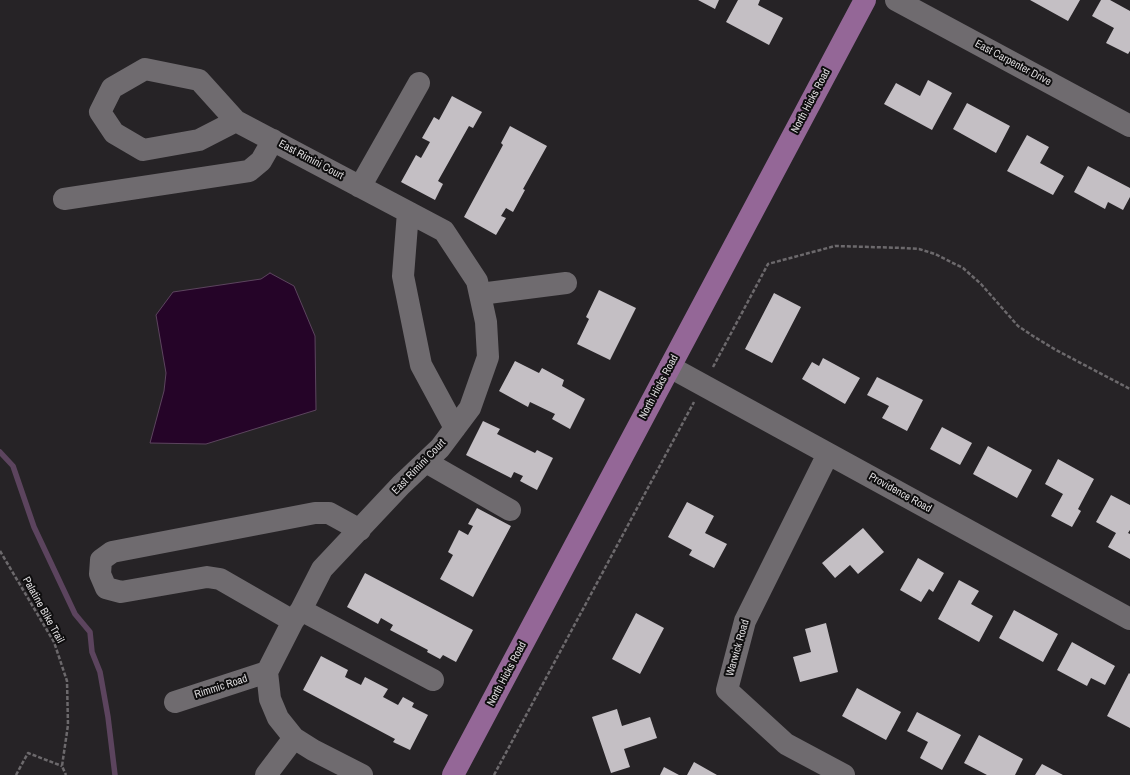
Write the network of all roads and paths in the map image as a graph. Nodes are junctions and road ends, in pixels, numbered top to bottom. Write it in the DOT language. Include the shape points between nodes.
graph roads {
  1 [pos="865,0"];
  2 [pos="896,0"];
  3 [pos="419,83"];
  4 [pos="236,120"];
  5 [pos="1130,126"];
  6 [pos="273,140"];
  7 [pos="360,187"];
  8 [pos="64,199"];
  9 [pos="408,212"];
  10 [pos="566,283"];
  11 [pos="480,294"];
  12 [pos="670,367"];
  13 [pos="455,428"];
  14 [pos="828,454"];
  15 [pos="426,462"];
  16 [pos="510,510"];
  17 [pos="360,530"];
  18 [pos="0,551"];
  19 [pos="297,616"];
  20 [pos="1130,619"];
  21 [pos="267,672"];
  22 [pos="433,680"];
  23 [pos="175,702"];
  24 [pos="294,738"];
  25 [pos="62,766"];
  26 [pos="16,775"];
  27 [pos="66,775"];
  28 [pos="266,775"];
  29 [pos="362,775"];
  30 [pos="453,775"];
  31 [pos="844,775"];
  1 -- 12 [label="main road, North Hicks Road"];
  2 -- 5 [label="street, East Carpenter Drive"];
  3 -- 7 [label="street"];
  4 -- 4 [label="street, East Rimini Court" via="199,140 143,150 114,132 100,112 112,88 145,69 199,80"];
  4 -- 6 [label="street, East Rimini Court"];
  6 -- 7 [label="street, East Rimini Court"];
  6 -- 8 [label="street" via="261,161 250,172"];
  7 -- 9 [label="street, East Rimini Court"];
  9 -- 11 [label="street, East Rimini Court" via="444,232 477,281"];
  9 -- 13 [label="street" via="403,276 421,365"];
  10 -- 11 [label="street"];
  11 -- 13 [label="street, East Rimini Court" via="486,322 488,357 470,408"];
  12 -- 14 [label="street, Providence Road"];
  12 -- 30 [label="main road, North Hicks Road"];
  13 -- 15 [label="street, East Rimini Court"];
  14 -- 20 [label="street, Providence Road"];
  14 -- 31 [label="street, Warwick Road" via="745,620 727,690 786,744"];
  15 -- 16 [label="street"];
  15 -- 17 [label="street, East Rimini Court" via="400,485"];
  17 -- 19 [label="street, East Rimini Court" via="322,569"];
  17 -- 19 [label="street" via="329,513 315,513 112,552 102,560 100,574 106,588 121,592 207,578 220,579"];
  18 -- 25 [label="path, Palatine Bike Trail" via="54,642 67,681 68,725"];
  19 -- 21 [label="street, East Rimini Court"];
  19 -- 22 [label="street"];
  21 -- 23 [label="street, Rimmic Road"];
  21 -- 24 [label="street" via="270,699 278,718"];
  24 -- 28 [label="street"];
  24 -- 29 [label="street"];
  25 -- 26 [label="path" via="28,753"];
  25 -- 27 [label="path"];
}
